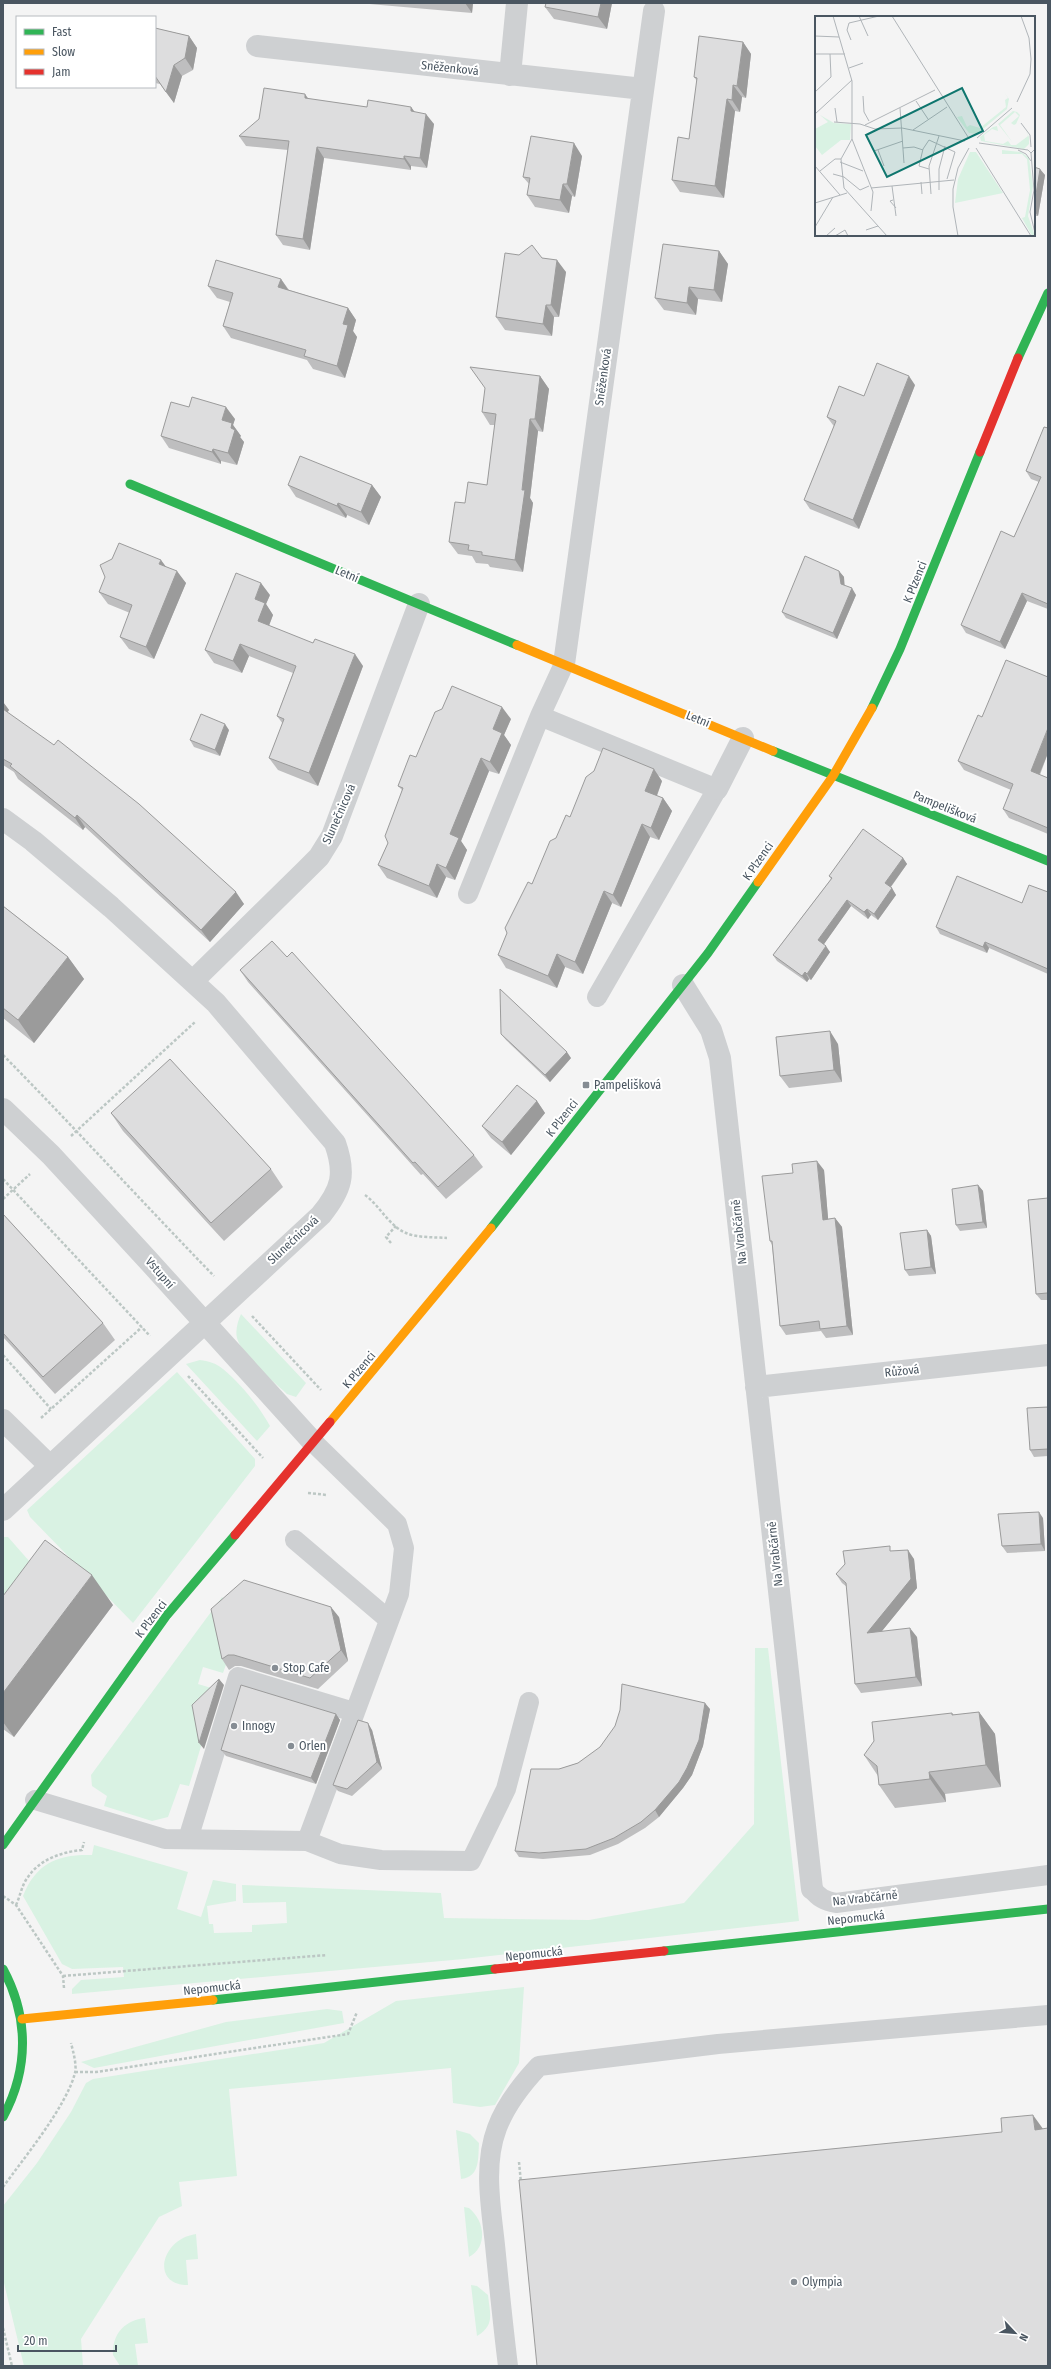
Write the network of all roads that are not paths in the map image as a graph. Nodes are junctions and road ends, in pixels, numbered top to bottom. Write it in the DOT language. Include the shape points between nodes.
graph roads {
  1 [pos="517,3"];
  2 [pos="654,11"];
  3 [pos="257,46"];
  4 [pos="510,75"];
  5 [pos="643,89"];
  6 [pos="1048,293"];
  7 [pos="130,484"];
  8 [pos="419,604"];
  9 [pos="564,664"];
  10 [pos="540,716"];
  11 [pos="743,738"];
  12 [pos="833,776"];
  13 [pos="717,789"];
  14 [pos="3,819"];
  15 [pos="1048,861"];
  16 [pos="468,894"];
  17 [pos="193,981"];
  18 [pos="683,985"];
  19 [pos="597,997"];
  20 [pos="3,1109"];
  21 [pos="204,1323"];
  22 [pos="1048,1355"];
  23 [pos="756,1387"];
  24 [pos="3,1420"];
  25 [pos="313,1442"];
  26 [pos="50,1466"];
  27 [pos="3,1510"];
  28 [pos="295,1540"];
  29 [pos="390,1620"];
  30 [pos="529,1702"];
  31 [pos="354,1712"];
  32 [pos="36,1800"];
  33 [pos="188,1839"];
  34 [pos="307,1841"];
  35 [pos="3,1845"];
  36 [pos="1048,1875"];
  37 [pos="812,1889"];
  38 [pos="1048,1910"];
  39 [pos="3,1969"];
  40 [pos="1048,2015"];
  41 [pos="22,2019"];
  42 [pos="3,2117"];
  43 [pos="508,2366"];
  1 -- 4 [label="street"];
  2 -- 5 [label="street, Sněženková"];
  3 -- 4 [label="street, Sněženková"];
  4 -- 5 [label="street, Sněženková"];
  5 -- 9 [label="street, Sněženková"];
  6 -- 12 [label="street, K Plzenci" via="1026,339 900,649 874,705"];
  7 -- 8 [label="street, Letní"];
  8 -- 9 [label="street, Letní"];
  8 -- 17 [label="street, Slunečnicová" via="332,836 319,857"];
  9 -- 10 [label="lane"];
  9 -- 11 [label="street, Letní"];
  10 -- 13 [label="lane"];
  10 -- 16 [label="lane"];
  11 -- 12 [label="street, Letní"];
  11 -- 13 [label="street"];
  12 -- 15 [label="street, Pampelišková"];
  12 -- 18 [label="street, K Plzenci"];
  13 -- 19 [label="lane"];
  14 -- 17 [label="street, Slunečnicová" via="111,906"];
  17 -- 21 [label="street, Slunečnicová" via="216,1003 336,1143 341,1160 342,1179 335,1198 321,1215"];
  18 -- 23 [label="street, Na Vrabčárně" via="711,1030 720,1058"];
  18 -- 25 [label="street, K Plzenci" via="482,1240"];
  20 -- 21 [label="street, Vstupní" via="50,1155"];
  21 -- 25 [label="street, Vstupní"];
  21 -- 26 [label="street, Slunečnicová"];
  22 -- 23 [label="street, Růžová"];
  23 -- 37 [label="street, Na Vrabčárně"];
  24 -- 26 [label="street"];
  25 -- 29 [label="lane" via="397,1524 404,1548 399,1594"];
  25 -- 32 [label="street, K Plzenci" via="167,1615"];
  26 -- 27 [label="street, Slunečnicová"];
  28 -- 29 [label="lane"];
  29 -- 31 [label="lane"];
  30 -- 34 [label="lane" via="506,1789 471,1861 381,1860 340,1854"];
  31 -- 33 [label="lane" via="238,1677"];
  31 -- 34 [label="lane"];
  32 -- 33 [label="lane" via="165,1838"];
  32 -- 35 [label="street, K Plzenci"];
  33 -- 34 [label="lane"];
  36 -- 37 [label="lane, Na Vrabčárně" via="836,1903 826,1902"];
  38 -- 41 [label="street, Nepomucká"];
  39 -- 41 [label="street" via="9,1979"];
  40 -- 43 [label="lane" via="718,2044 539,2066 520,2086 504,2112 496,2130 489,2159"];
  41 -- 42 [label="street" via="22,2064 10,2107"];
}
